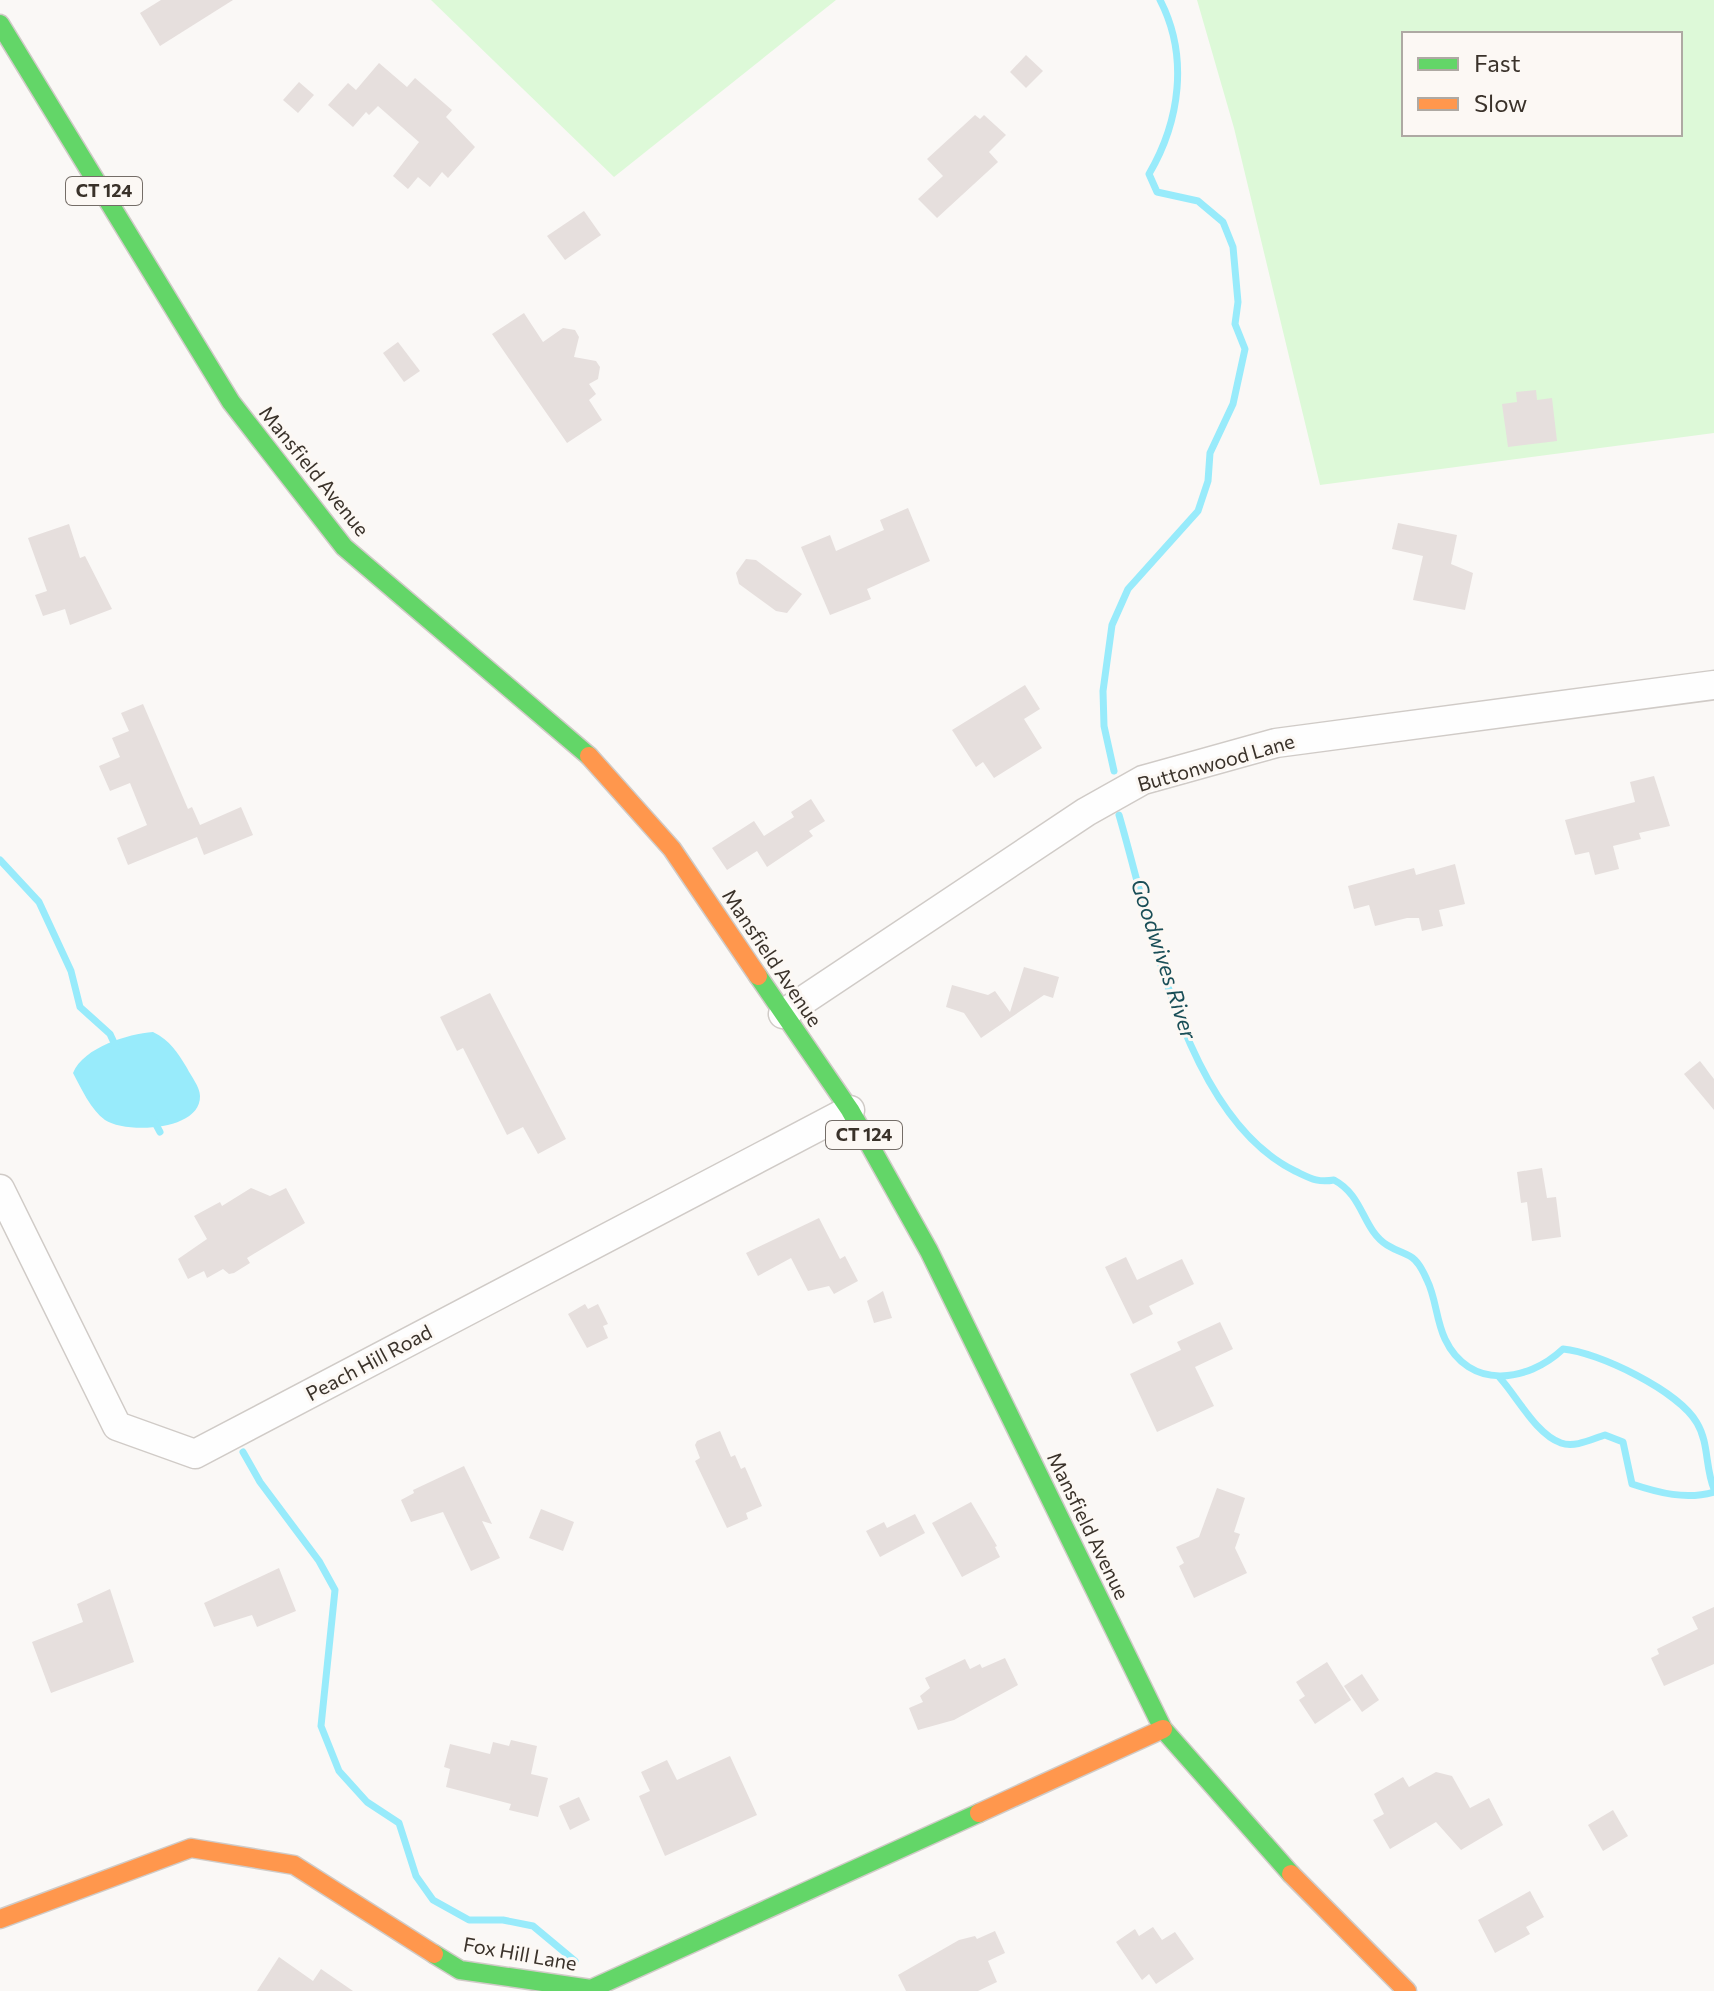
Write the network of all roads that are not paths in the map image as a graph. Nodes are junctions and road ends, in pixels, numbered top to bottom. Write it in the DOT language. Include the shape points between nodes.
graph roads {
  1 [pos="0,24"];
  2 [pos="1714,685"];
  3 [pos="783,1014"];
  4 [pos="850,1110"];
  5 [pos="0,1189"];
  6 [pos="1163,1729"];
  7 [pos="0,1919"];
  8 [pos="1407,1991"];
  1 -- 3 [label="main road, Mansfield Avenue / CT 124" via="231,402 334,535 578,744 672,849"];
  2 -- 3 [label="street, Buttonwood Lane" via="1276,743 1143,780 1086,812"];
  3 -- 4 [label="main road, Mansfield Avenue / CT 124"];
  4 -- 5 [label="street, Peach Hill Road" via="195,1454 117,1426"];
  4 -- 6 [label="main road, Mansfield Avenue / CT 124" via="929,1251"];
  6 -- 7 [label="main road, Fox Hill Lane" via="591,1989 460,1970 294,1865 191,1848"];
  6 -- 8 [label="main road, Mansfield Avenue / CT 124" via="1280,1863"];
}
